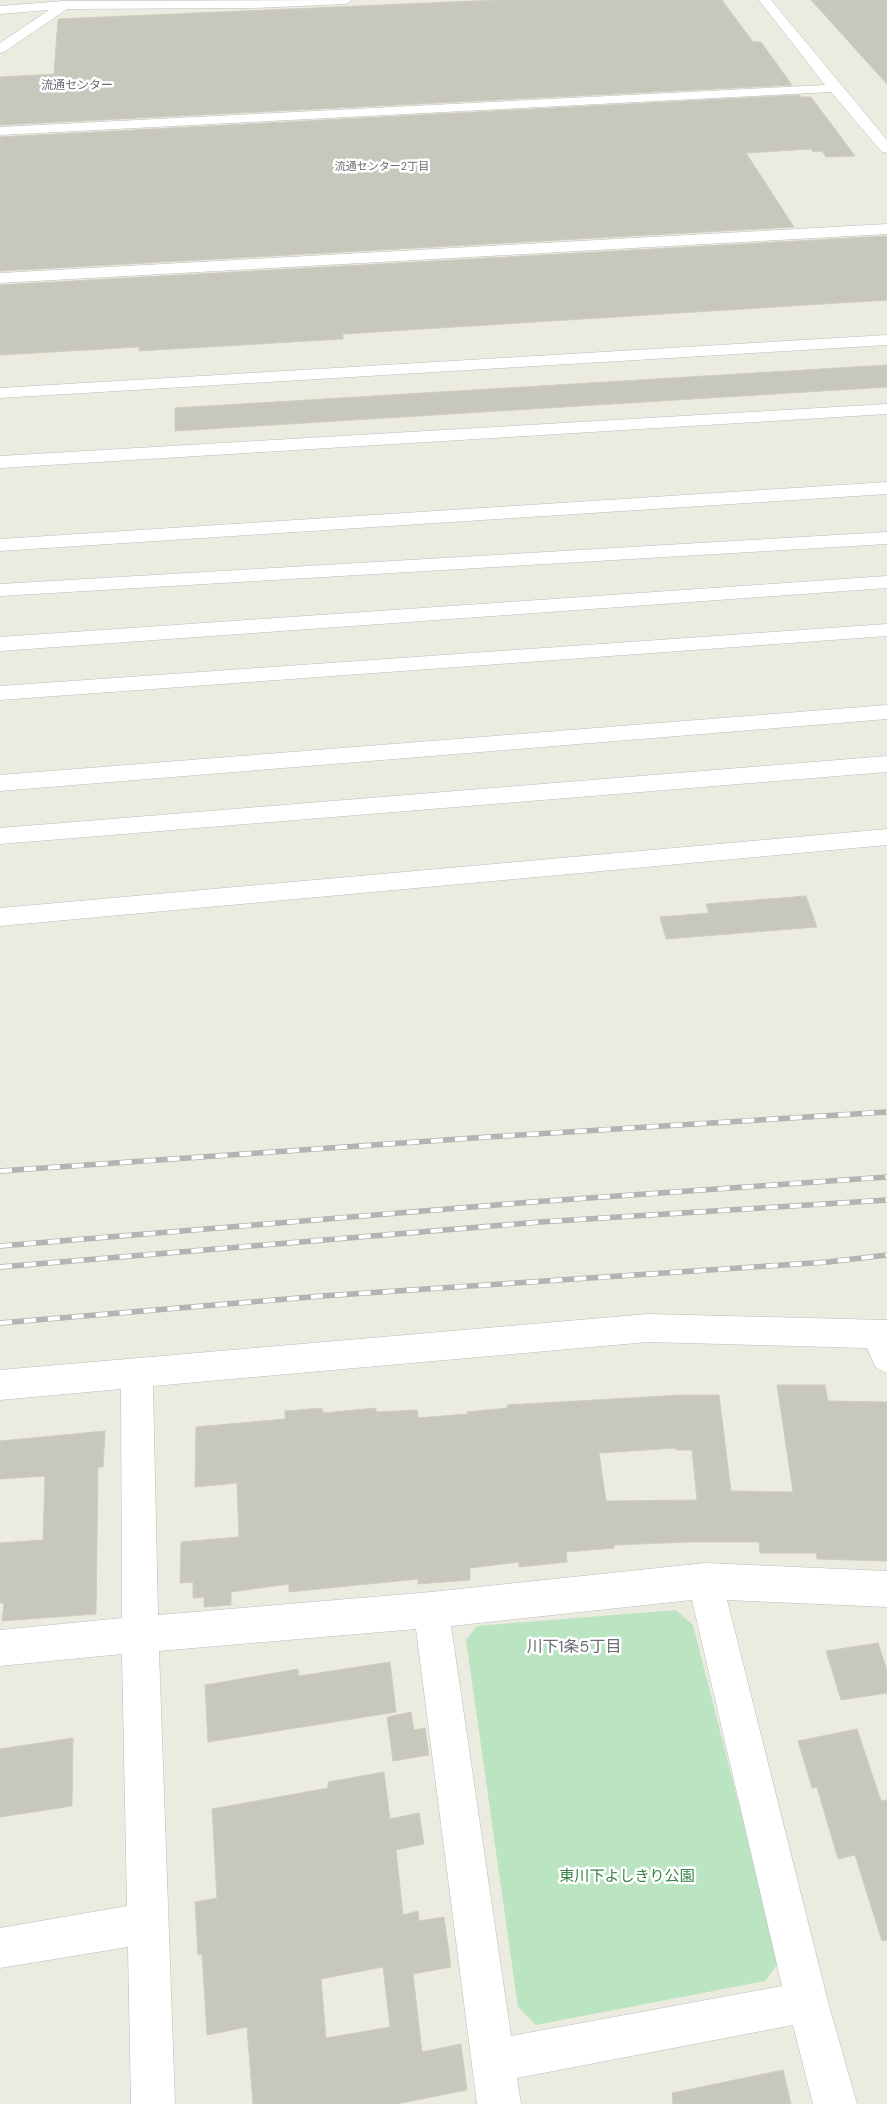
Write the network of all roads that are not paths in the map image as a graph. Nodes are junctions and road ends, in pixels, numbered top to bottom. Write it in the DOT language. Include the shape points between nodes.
graph roads {
  1 [pos="21,0"];
  2 [pos="346,0"];
  3 [pos="765,0"];
  4 [pos="68,3"];
  5 [pos="3,12"];
  6 [pos="0,49"];
  7 [pos="835,88"];
  8 [pos="0,131"];
  9 [pos="887,149"];
  10 [pos="887,229"];
  11 [pos="0,278"];
  12 [pos="887,340"];
  13 [pos="0,394"];
  14 [pos="887,409"];
  15 [pos="0,462"];
  16 [pos="887,488"];
  17 [pos="887,538"];
  18 [pos="0,545"];
  19 [pos="887,582"];
  20 [pos="0,590"];
  21 [pos="887,630"];
  22 [pos="0,644"];
  23 [pos="0,693"];
  24 [pos="887,712"];
  25 [pos="887,764"];
  26 [pos="0,783"];
  27 [pos="0,836"];
  28 [pos="887,838"];
  29 [pos="0,917"];
  30 [pos="884,1342"];
  31 [pos="137,1372"];
  32 [pos="0,1385"];
  33 [pos="705,1581"];
  34 [pos="887,1589"];
  35 [pos="431,1610"];
  36 [pos="140,1634"];
  37 [pos="0,1648"];
  38 [pos="148,1922"];
  39 [pos="0,1948"];
  40 [pos="807,2002"];
  41 [pos="492,2061"];
  42 [pos="153,2104"];
  43 [pos="500,2104"];
  44 [pos="835,2104"];
  1 -- 5 [label="street"];
  2 -- 4 [label="street" via="255,4"];
  3 -- 7 [label="street"];
  4 -- 5 [label="street"];
  4 -- 6 [label="street"];
  7 -- 8 [label="street"];
  7 -- 9 [label="street"];
  10 -- 11 [label="street"];
  12 -- 13 [label="street"];
  14 -- 15 [label="street"];
  16 -- 18 [label="street"];
  17 -- 20 [label="street"];
  19 -- 22 [label="street"];
  21 -- 23 [label="street"];
  24 -- 26 [label="street"];
  25 -- 27 [label="street"];
  28 -- 29 [label="street"];
  30 -- 31 [label="street" via="648,1328"];
  31 -- 32 [label="street"];
  31 -- 36 [label="street"];
  33 -- 34 [label="street"];
  33 -- 35 [label="street"];
  33 -- 40 [label="street"];
  35 -- 36 [label="street"];
  35 -- 41 [label="street"];
  36 -- 37 [label="street"];
  36 -- 38 [label="street"];
  38 -- 39 [label="street"];
  38 -- 42 [label="street"];
  40 -- 41 [label="street"];
  40 -- 44 [label="street"];
  41 -- 43 [label="street"];
}
